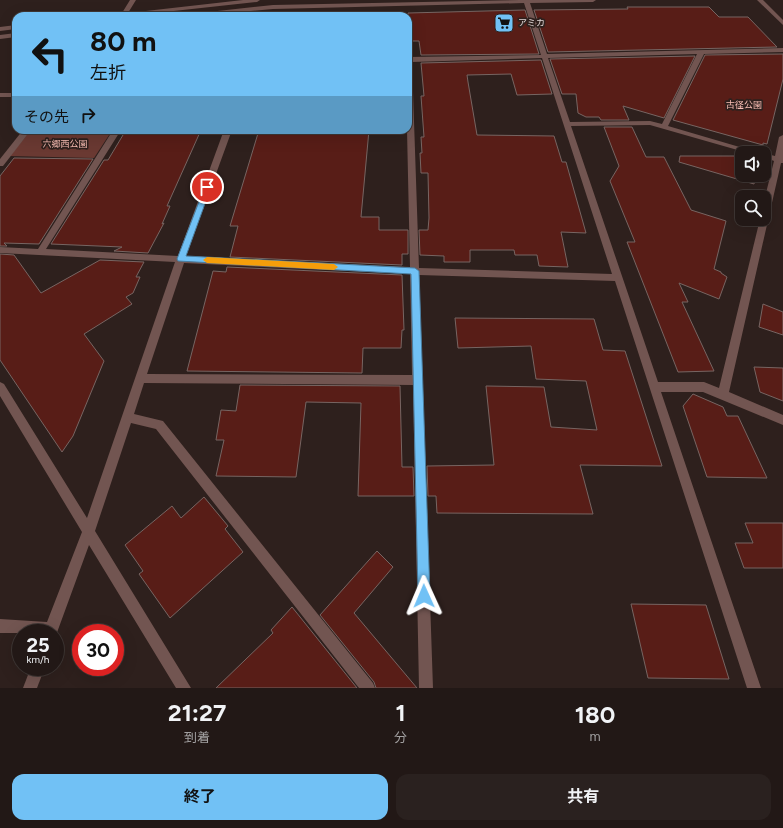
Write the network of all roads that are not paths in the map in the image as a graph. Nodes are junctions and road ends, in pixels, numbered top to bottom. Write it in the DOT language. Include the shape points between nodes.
graph roads {
  1 [pos="133,0"];
  2 [pos="257,0"];
  3 [pos="276,0"];
  4 [pos="593,0"];
  5 [pos="760,0"];
  6 [pos="526,1"];
  7 [pos="272,7"];
  8 [pos="126,12"];
  9 [pos="151,12"];
  10 [pos="223,12"];
  11 [pos="270,12"];
  12 [pos="783,23"];
  13 [pos="12,28"];
  14 [pos="0,29"];
  15 [pos="12,36"];
  16 [pos="0,37"];
  17 [pos="783,50"];
  18 [pos="702,51"];
  19 [pos="544,56"];
  20 [pos="412,60"];
  21 [pos="0,95"];
  22 [pos="12,95"];
  23 [pos="566,124"];
  24 [pos="664,127"];
  25 [pos="24,134"];
  26 [pos="114,134"];
  27 [pos="227,134"];
  28 [pos="411,134"];
  29 [pos="783,137"];
  30 [pos="735,147"];
  31 [pos="780,160"];
  32 [pos="0,164"];
  33 [pos="771,193"];
  34 [pos="762,226"];
  35 [pos="0,250"];
  36 [pos="40,252"];
  37 [pos="181,259"];
  38 [pos="415,271"];
  39 [pos="619,278"];
  40 [pos="141,378"];
  41 [pos="418,380"];
  42 [pos="0,387"];
  43 [pos="655,387"];
  44 [pos="723,395"];
  45 [pos="127,418"];
  46 [pos="783,420"];
  47 [pos="88,532"];
  48 [pos="53,624"];
  49 [pos="0,626"];
  50 [pos="12,627"];
  51 [pos="35,676"];
  52 [pos="30,688"];
  53 [pos="184,688"];
  54 [pos="368,688"];
  55 [pos="426,688"];
  56 [pos="754,688"];
  1 -- 8 [label="street"];
  2 -- 9 [label="street"];
  3 -- 7 [label="street"];
  4 -- 6 [label="street"];
  5 -- 12 [label="street"];
  6 -- 7 [label="street"];
  6 -- 19 [label="street"];
  7 -- 10 [label="street"];
  7 -- 11 [label="street"];
  13 -- 14 [label="street"];
  15 -- 16 [label="street"];
  17 -- 18 [label="street"];
  18 -- 19 [label="street"];
  18 -- 24 [label="street"];
  19 -- 20 [label="street"];
  19 -- 23 [label="street"];
  21 -- 22 [label="street"];
  23 -- 24 [label="street" via="650,123"];
  23 -- 39 [label="street"];
  24 -- 30 [label="street"];
  25 -- 32 [label="street"];
  26 -- 36 [label="street"];
  27 -- 37 [label="street"];
  28 -- 38 [label="street"];
  29 -- 31 [label="street"];
  31 -- 33 [label="street"];
  34 -- 44 [label="street"];
  35 -- 36 [label="street"];
  36 -- 37 [label="street"];
  37 -- 38 [label="street"];
  37 -- 40 [label="street"];
  38 -- 39 [label="street"];
  38 -- 41 [label="street"];
  39 -- 43 [label="street"];
  40 -- 41 [label="street"];
  40 -- 45 [label="street"];
  41 -- 55 [label="street"];
  42 -- 47 [label="street"];
  43 -- 44 [label="street" via="704,387"];
  43 -- 56 [label="street"];
  44 -- 46 [label="street"];
  45 -- 47 [label="street"];
  45 -- 54 [label="street" via="158,425"];
  47 -- 48 [label="street"];
  47 -- 53 [label="street"];
  49 -- 50 [label="street"];
  51 -- 52 [label="street"];
}
